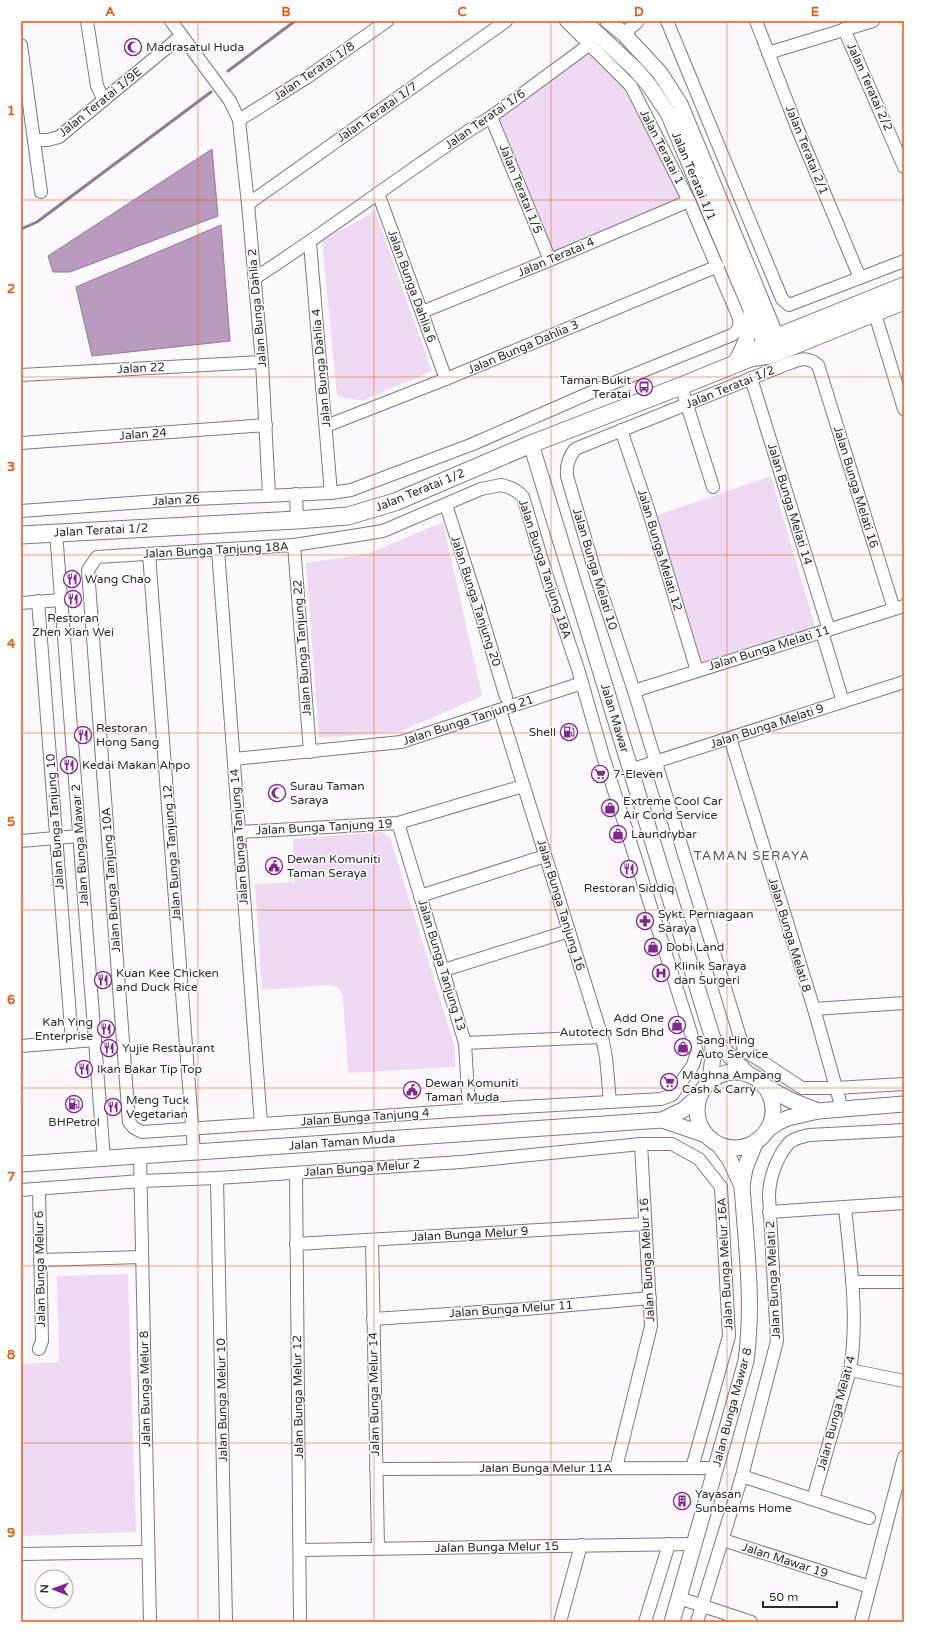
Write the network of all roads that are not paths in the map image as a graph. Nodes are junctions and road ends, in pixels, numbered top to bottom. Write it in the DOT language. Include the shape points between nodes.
graph roads {
  1 [pos="87,21"];
  2 [pos="171,21"];
  3 [pos="387,21"];
  4 [pos="506,21"];
  5 [pos="566,21"];
  6 [pos="584,21"];
  7 [pos="608,21"];
  8 [pos="638,21"];
  9 [pos="666,21"];
  10 [pos="756,21"];
  11 [pos="872,21"];
  12 [pos="844,29"];
  13 [pos="624,34"];
  14 [pos="181,36"];
  15 [pos="590,44"];
  16 [pos="21,45"];
  17 [pos="768,54"];
  18 [pos="104,100"];
  19 [pos="491,117"];
  20 [pos="239,120"];
  21 [pos="34,140"];
  22 [pos="904,168"];
  23 [pos="41,192"];
  24 [pos="378,193"];
  25 [pos="690,201"];
  26 [pos="248,204"];
  27 [pos="310,243"];
  28 [pos="550,260"];
  29 [pos="904,261"];
  30 [pos="718,266"];
  31 [pos="255,278"];
  32 [pos="860,278"];
  33 [pos="904,286"];
  34 [pos="904,302"];
  35 [pos="751,309"];
  36 [pos="422,312"];
  37 [pos="874,314"];
  38 [pos="732,335"];
  39 [pos="773,346"];
  40 [pos="262,362"];
  41 [pos="735,364"];
  42 [pos="818,365"];
  43 [pos="21,375"];
  44 [pos="751,378"];
  45 [pos="446,379"];
  46 [pos="681,386"];
  47 [pos="687,405"];
  48 [pos="904,409"];
  49 [pos="266,425"];
  50 [pos="326,426"];
  51 [pos="621,430"];
  52 [pos="21,443"];
  53 [pos="531,444"];
  54 [pos="575,449"];
  55 [pos="713,488"];
  56 [pos="331,493"];
  57 [pos="296,494"];
  58 [pos="269,495"];
  59 [pos="446,505"];
  60 [pos="21,511"];
  61 [pos="348,516"];
  62 [pos="297,520"];
  63 [pos="56,532"];
  64 [pos="21,535"];
  65 [pos="352,536"];
  66 [pos="294,545"];
  67 [pos="218,550"];
  68 [pos="149,554"];
  69 [pos="88,570"];
  70 [pos="61,600"];
  71 [pos="38,601"];
  72 [pos="21,603"];
  73 [pos="899,608"];
  74 [pos="825,631"];
  75 [pos="598,663"];
  76 [pos="578,669"];
  77 [pos="697,671"];
  78 [pos="904,682"];
  79 [pos="582,683"];
  80 [pos="634,691"];
  81 [pos="506,697"];
  82 [pos="843,702"];
  83 [pos="500,710"];
  84 [pos="730,738"];
  85 [pos="310,752"];
  86 [pos="234,760"];
  87 [pos="656,762"];
  88 [pos="630,770"];
  89 [pos="524,786"];
  90 [pos="398,823"];
  91 [pos="239,832"];
  92 [pos="79,836"];
  93 [pos="56,838"];
  94 [pos="21,841"];
  95 [pos="545,856"];
  96 [pos="420,896"];
  97 [pos="569,931"];
  98 [pos="444,970"];
  99 [pos="904,1003"];
  100 [pos="814,1009"];
  101 [pos="602,1037"];
  102 [pos="713,1039"];
  103 [pos="95,1040"];
  104 [pos="72,1042"];
  105 [pos="465,1043"];
  106 [pos="21,1046"];
  107 [pos="697,1052"];
  108 [pos="749,1075"];
  109 [pos="710,1081"];
  110 [pos="904,1084"];
  111 [pos="763,1085"];
  112 [pos="836,1088"];
  113 [pos="700,1095"];
  114 [pos="610,1102"];
  115 [pos="904,1104"];
  116 [pos="842,1109"];
  117 [pos="469,1110"];
  118 [pos="818,1111"];
  119 [pos="662,1120"];
  120 [pos="261,1124"];
  121 [pos="193,1129"];
  122 [pos="767,1130"];
  123 [pos="904,1130"];
  124 [pos="706,1135"];
  125 [pos="756,1141"];
  126 [pos="641,1144"];
  127 [pos="719,1145"];
  128 [pos="194,1152"];
  129 [pos="140,1156"];
  130 [pos="104,1159"];
  131 [pos="699,1159"];
  132 [pos="21,1164"];
  133 [pos="296,1172"];
  134 [pos="217,1178"];
  135 [pos="141,1181"];
  136 [pos="742,1186"];
  137 [pos="39,1188"];
  138 [pos="21,1190"];
  139 [pos="904,1203"];
  140 [pos="845,1207"];
  141 [pos="769,1212"];
  142 [pos="644,1224"];
  143 [pos="372,1240"];
  144 [pos="296,1244"];
  145 [pos="142,1257"];
  146 [pos="40,1260"];
  147 [pos="852,1282"];
  148 [pos="904,1282"];
  149 [pos="650,1298"];
  150 [pos="373,1319"];
  151 [pos="39,1349"];
  152 [pos="850,1370"];
  153 [pos="904,1381"];
  154 [pos="904,1456"];
  155 [pos="616,1468"];
  156 [pos="692,1468"];
  157 [pos="716,1468"];
  158 [pos="376,1469"];
  159 [pos="742,1476"];
  160 [pos="813,1499"];
  161 [pos="869,1518"];
  162 [pos="723,1540"];
  163 [pos="670,1544"];
  164 [pos="694,1544"];
  165 [pos="581,1545"];
  166 [pos="378,1548"];
  167 [pos="300,1550"];
  168 [pos="148,1552"];
  169 [pos="21,1554"];
  170 [pos="870,1587"];
  171 [pos="679,1598"];
  172 [pos="702,1606"];
  173 [pos="150,1622"];
  174 [pos="226,1622"];
  175 [pos="300,1622"];
  176 [pos="560,1622"];
  177 [pos="645,1622"];
  178 [pos="672,1622"];
  179 [pos="697,1622"];
  180 [pos="751,1622"];
  181 [pos="861,1622"];
  1 -- 18 [label="street" via="97,86"];
  2 -- 14 [label="street, Jalan Bunga Dahlia 2"];
  3 -- 20 [label="street, Jalan Teratai 1/8" via="306,78"];
  4 -- 26 [label="street, Jalan Teratai 1/7"];
  5 -- 15 [label="street, Jalan Teratai 1"];
  6 -- 35 [label="street, Jalan Teratai 1/1" via="636,70 668,113"];
  7 -- 13 [label="street, Jalan Teratai 1/1"];
  8 -- 13 [label="street"];
  9 -- 32 [label="street" via="782,299 789,305"];
  10 -- 17 [label="street, Jalan Teratai 2/1"];
  11 -- 12 [label="street"];
  12 -- 17 [label="street"];
  12 -- 22 [label="street, Jalan Teratai 2/2"];
  13 -- 39 [label="street, Jalan Teratai 1/1" via="660,73 680,104"];
  14 -- 18 [label="street, Jalan Teratai 1/9E"];
  14 -- 20 [label="street, Jalan Bunga Dahlia 2" via="230,101"];
  15 -- 19 [label="street, Jalan Teratai 1/6"];
  15 -- 25 [label="street, Jalan Teratai 1" via="630,86"];
  16 -- 21 [label="street"];
  17 -- 32 [label="street, Jalan Teratai 2/1"];
  18 -- 21 [label="street, Jalan Teratai 1/9E" via="59,137"];
  19 -- 24 [label="street, Jalan Teratai 1/6"];
  19 -- 28 [label="street, Jalan Teratai 1/5"];
  20 -- 26 [label="street, Jalan Bunga Dahlia 2"];
  21 -- 23 [label="street"];
  24 -- 27 [label="street, Jalan Teratai 1/6"];
  24 -- 36 [label="street, Jalan Bunga Dahlia 6"];
  25 -- 28 [label="street, Jalan Teratai 4"];
  25 -- 30 [label="street, Jalan Teratai 1"];
  26 -- 31 [label="street, Jalan Bunga Dahlia 2"];
  27 -- 31 [label="street, Jalan Teratai 1/6"];
  27 -- 50 [label="street, Jalan Bunga Dahlia 4"];
  28 -- 36 [label="street, Jalan Teratai 4"];
  29 -- 32 [label="street"];
  30 -- 38 [label="street, Jalan Teratai 1" via="739,318 740,325"];
  30 -- 45 [label="street, Jalan Bunga Dahlia 3"];
  31 -- 40 [label="street, Jalan Bunga Dahlia 2"];
  33 -- 39 [label="main road, Jalan Teratai 1/2"];
  34 -- 37 [label="main road, Jalan Teratai 1/2"];
  35 -- 39 [label="street, Jalan Teratai 1/1"];
  35 -- 41 [label="street" via="751,327"];
  36 -- 45 [label="street, Jalan Bunga Dahlia 6"];
  37 -- 39 [label="main road, Jalan Teratai 1/2"];
  37 -- 48 [label="street"];
  38 -- 56 [label="street, Jalan Teratai 1/2" via="473,444 364,486"];
  39 -- 41 [label="main road, Jalan Teratai 1/2"];
  40 -- 43 [label="street, Jalan 22"];
  40 -- 49 [label="street, Jalan Bunga Dahlia 2"];
  41 -- 46 [label="main road, Jalan Teratai 1/2"];
  42 -- 44 [label="street, Jalan Teratai 1/2" via="803,358"];
  42 -- 73 [label="street, Jalan Bunga Melati 16"];
  44 -- 47 [label="street, Jalan Teratai 1/2"];
  44 -- 74 [label="street, Jalan Bunga Melati 14"];
  45 -- 50 [label="street, Jalan Bunga Dahlia 3"];
  46 -- 47 [label="street"];
  46 -- 53 [label="main road, Jalan Teratai 1/2"];
  47 -- 51 [label="street, Jalan Teratai 1/2"];
  47 -- 55 [label="street"];
  49 -- 52 [label="street, Jalan 24"];
  49 -- 58 [label="street, Jalan Bunga Dahlia 2"];
  50 -- 56 [label="street, Jalan Bunga Dahlia 4"];
  51 -- 54 [label="street, Jalan Teratai 1/2"];
  51 -- 77 [label="street, Jalan Bunga Melati 12"];
  53 -- 61 [label="main road, Jalan Teratai 1/2" via="395,502"];
  53 -- 75 [label="street, Jalan Mawar"];
  54 -- 80 [label="street, Jalan Bunga Melati 10" via="566,465 567,476 597,579"];
  56 -- 57 [label="street, Jalan 26"];
  57 -- 58 [label="street, Jalan 26"];
  57 -- 62 [label="street"];
  58 -- 60 [label="street, Jalan 26"];
  59 -- 65 [label="street, Jalan Bunga Tanjung 18A" via="383,531"];
  59 -- 76 [label="street, Jalan Bunga Tanjung 18A" via="481,489 501,485 511,487 523,497"];
  59 -- 81 [label="street, Jalan Bunga Tanjung 20"];
  61 -- 62 [label="main road, Jalan Teratai 1/2"];
  61 -- 65 [label="street"];
  62 -- 63 [label="main road, Jalan Teratai 1/2"];
  63 -- 64 [label="main road, Jalan Teratai 1/2"];
  63 -- 70 [label="street, Jalan Bunga Mawar 2"];
  65 -- 66 [label="street, Jalan Bunga Tanjung 18A"];
  66 -- 67 [label="street, Jalan Bunga Tanjung 18A"];
  66 -- 85 [label="street, Jalan Bunga Tanjung 22"];
  67 -- 68 [label="street, Jalan Bunga Tanjung 18A"];
  67 -- 86 [label="street, Jalan Bunga Tanjung 14"];
  68 -- 69 [label="street, Jalan Bunga Tanjung 18A" via="97,557"];
  68 -- 121 [label="street, Jalan Bunga Tanjung 12"];
  69 -- 121 [label="street, Jalan Bunga Tanjung 10A" via="129,1122 142,1132"];
  70 -- 71 [label="street"];
  70 -- 92 [label="street, Jalan Bunga Mawar 2"];
  71 -- 72 [label="street"];
  71 -- 93 [label="street, Jalan Bunga Tanjung 10"];
  73 -- 74 [label="street, Jalan Bunga Melati 11"];
  74 -- 77 [label="street, Jalan Bunga Melati 11"];
  74 -- 82 [label="street, Jalan Bunga Melati 14"];
  75 -- 76 [label="street"];
  75 -- 88 [label="street, Jalan Mawar"];
  76 -- 79 [label="street, Jalan Bunga Tanjung 18A"];
  77 -- 80 [label="street, Jalan Bunga Melati 11"];
  78 -- 82 [label="street, Jalan Bunga Melati 9"];
  79 -- 83 [label="street, Jalan Bunga Tanjung 21"];
  79 -- 107 [label="street, Jalan Bunga Tanjung 18A"];
  80 -- 87 [label="street, Jalan Bunga Melati 10"];
  82 -- 84 [label="street, Jalan Bunga Melati 9"];
  83 -- 85 [label="street, Jalan Bunga Tanjung 21" via="401,742"];
  83 -- 89 [label="street, Jalan Bunga Tanjung 16"];
  84 -- 87 [label="street, Jalan Bunga Melati 9"];
  84 -- 100 [label="street, Jalan Bunga Melati 8"];
  85 -- 86 [label="street, Jalan Bunga Tanjung 21"];
  86 -- 91 [label="street, Jalan Bunga Tanjung 14"];
  87 -- 88 [label="street, Jalan Bunga Melati 9"];
  87 -- 112 [label="street, Jalan Bunga Melati 10" via="744,1050 802,1088"];
  88 -- 102 [label="street, Jalan Mawar"];
  89 -- 90 [label="street, Jalan Bunga Tanjung 19"];
  89 -- 95 [label="street, Jalan Bunga Tanjung 16"];
  90 -- 91 [label="street, Jalan Bunga Tanjung 19"];
  90 -- 96 [label="street, Jalan Bunga Tanjung 13"];
  91 -- 120 [label="street, Jalan Bunga Tanjung 14"];
  92 -- 93 [label="street"];
  92 -- 103 [label="street, Jalan Bunga Mawar 2"];
  93 -- 94 [label="street"];
  93 -- 104 [label="street, Jalan Bunga Tanjung 10"];
  95 -- 96 [label="street"];
  95 -- 97 [label="street, Jalan Bunga Tanjung 16"];
  96 -- 98 [label="street, Jalan Bunga Tanjung 13"];
  97 -- 98 [label="street"];
  97 -- 101 [label="street, Jalan Bunga Tanjung 16"];
  98 -- 105 [label="street, Jalan Bunga Tanjung 13"];
  99 -- 100 [label="street"];
  100 -- 112 [label="street, Jalan Bunga Melati 8"];
  101 -- 105 [label="street"];
  101 -- 114 [label="street, Jalan Bunga Tanjung 16"];
  102 -- 108 [label="street, Jalan Mawar"];
  102 -- 109 [label="street, Jalan Mawar" via="714,1056"];
  103 -- 104 [label="street"];
  103 -- 130 [label="street, Jalan Bunga Mawar 2"];
  104 -- 106 [label="street"];
  105 -- 117 [label="street, Jalan Bunga Tanjung 13"];
  107 -- 114 [label="street, Jalan Bunga Tanjung 4" via="693,1065 672,1095 661,1099"];
  108 -- 109 [label="street" via="741,1072 725,1073"];
  108 -- 111 [label="street"];
  109 -- 113 [label="street"];
  110 -- 112 [label="street"];
  111 -- 118 [label="street" via="790,1100"];
  111 -- 122 [label="street" via="772,1102 771,1121"];
  112 -- 116 [label="street, Jalan Bunga Melati 8"];
  113 -- 119 [label="street, Jalan Taman Muda" via="683,1110"];
  113 -- 124 [label="street" via="697,1116"];
  114 -- 117 [label="street, Jalan Bunga Tanjung 4"];
  115 -- 116 [label="street"];
  116 -- 118 [label="street"];
  117 -- 120 [label="street, Jalan Bunga Tanjung 4"];
  118 -- 122 [label="street" via="788,1118"];
  119 -- 124 [label="street, Jalan Taman Muda"];
  119 -- 128 [label="street, Jalan Taman Muda"];
  120 -- 121 [label="street, Jalan Bunga Tanjung 4"];
  121 -- 128 [label="street, Jalan Bunga Tanjung 12"];
  122 -- 125 [label="street"];
  123 -- 141 [label="street, Jalan Bunga Melati 2" via="809,1135 789,1142 771,1176"];
  124 -- 127 [label="street"];
  125 -- 127 [label="street" via="744,1147"];
  125 -- 136 [label="street, Jalan Bunga Mawar 8" via="745,1168"];
  126 -- 131 [label="street, Jalan Bunga Melur 2" via="672,1144"];
  126 -- 133 [label="street, Jalan Bunga Melur 2" via="460,1162"];
  126 -- 142 [label="street, Jalan Bunga Melur 16"];
  127 -- 136 [label="street, Jalan Bunga Mawar 8" via="730,1160"];
  128 -- 129 [label="street, Jalan Taman Muda"];
  129 -- 130 [label="street, Jalan Taman Muda"];
  129 -- 135 [label="street, Jalan Bunga Melur 8"];
  130 -- 132 [label="street, Jalan Taman Muda"];
  131 -- 156 [label="street, Jalan Bunga Melur 16A" via="721,1187 729,1336"];
  133 -- 134 [label="street, Jalan Bunga Melur 2"];
  133 -- 144 [label="street, Jalan Bunga Melur 12"];
  134 -- 135 [label="street, Jalan Bunga Melur 2"];
  134 -- 174 [label="street, Jalan Bunga Melur 10"];
  135 -- 137 [label="street, Jalan Bunga Melur 2"];
  135 -- 145 [label="street, Jalan Bunga Melur 8"];
  136 -- 157 [label="street, Jalan Bunga Mawar 8" via="750,1334 746,1361"];
  137 -- 138 [label="street, Jalan Bunga Melur 2"];
  137 -- 146 [label="street, Jalan Bunga Melur 6"];
  139 -- 140 [label="street"];
  140 -- 141 [label="street"];
  140 -- 147 [label="street, Jalan Bunga Melati 4"];
  141 -- 159 [label="street, Jalan Bunga Melati 2" via="777,1341"];
  142 -- 143 [label="street, Jalan Bunga Melur 9"];
  142 -- 149 [label="street, Jalan Bunga Melur 16"];
  143 -- 144 [label="street, Jalan Bunga Melur 9"];
  143 -- 150 [label="street, Jalan Bunga Melur 14"];
  144 -- 167 [label="street, Jalan Bunga Melur 12"];
  145 -- 146 [label="street"];
  145 -- 168 [label="street, Jalan Bunga Melur 8"];
  146 -- 151 [label="street, Jalan Bunga Melur 6" via="42,1341"];
  147 -- 148 [label="street"];
  147 -- 152 [label="street, Jalan Bunga Melati 4" via="853,1346"];
  149 -- 150 [label="street, Jalan Bunga Melur 11"];
  149 -- 155 [label="street, Jalan Bunga Melur 16" via="651,1326"];
  150 -- 158 [label="street, Jalan Bunga Melur 14"];
  152 -- 153 [label="street"];
  152 -- 160 [label="street, Jalan Bunga Melati 4"];
  154 -- 170 [label="street"];
  155 -- 156 [label="street, Jalan Bunga Melur 11A"];
  155 -- 158 [label="street, Jalan Bunga Melur 11A"];
  156 -- 157 [label="street, Jalan Bunga Melur 11A"];
  157 -- 164 [label="street, Jalan Bunga Mawar 8"];
  158 -- 166 [label="street, Jalan Bunga Melur 14"];
  159 -- 160 [label="street"];
  159 -- 162 [label="street, Jalan Bunga Melati 2"];
  160 -- 161 [label="street"];
  162 -- 170 [label="street, Jalan Mawar 19"];
  162 -- 172 [label="street, Jalan Bunga Melati 2"];
  163 -- 164 [label="street, Jalan Bunga Melur 15"];
  163 -- 165 [label="street, Jalan Bunga Melur 15"];
  163 -- 177 [label="street"];
  164 -- 171 [label="street, Jalan Bunga Mawar 8"];
  165 -- 166 [label="street, Jalan Bunga Melur 15"];
  165 -- 176 [label="street"];
  166 -- 167 [label="street, Jalan Bunga Melur 15"];
  167 -- 175 [label="street, Jalan Bunga Melur 12"];
  168 -- 169 [label="street"];
  168 -- 173 [label="street, Jalan Bunga Melur 8"];
  170 -- 181 [label="street"];
  171 -- 172 [label="street"];
  171 -- 178 [label="street, Jalan Bunga Mawar 8"];
  172 -- 179 [label="street, Jalan Bunga Melati 2"];
  172 -- 180 [label="street"];
}
